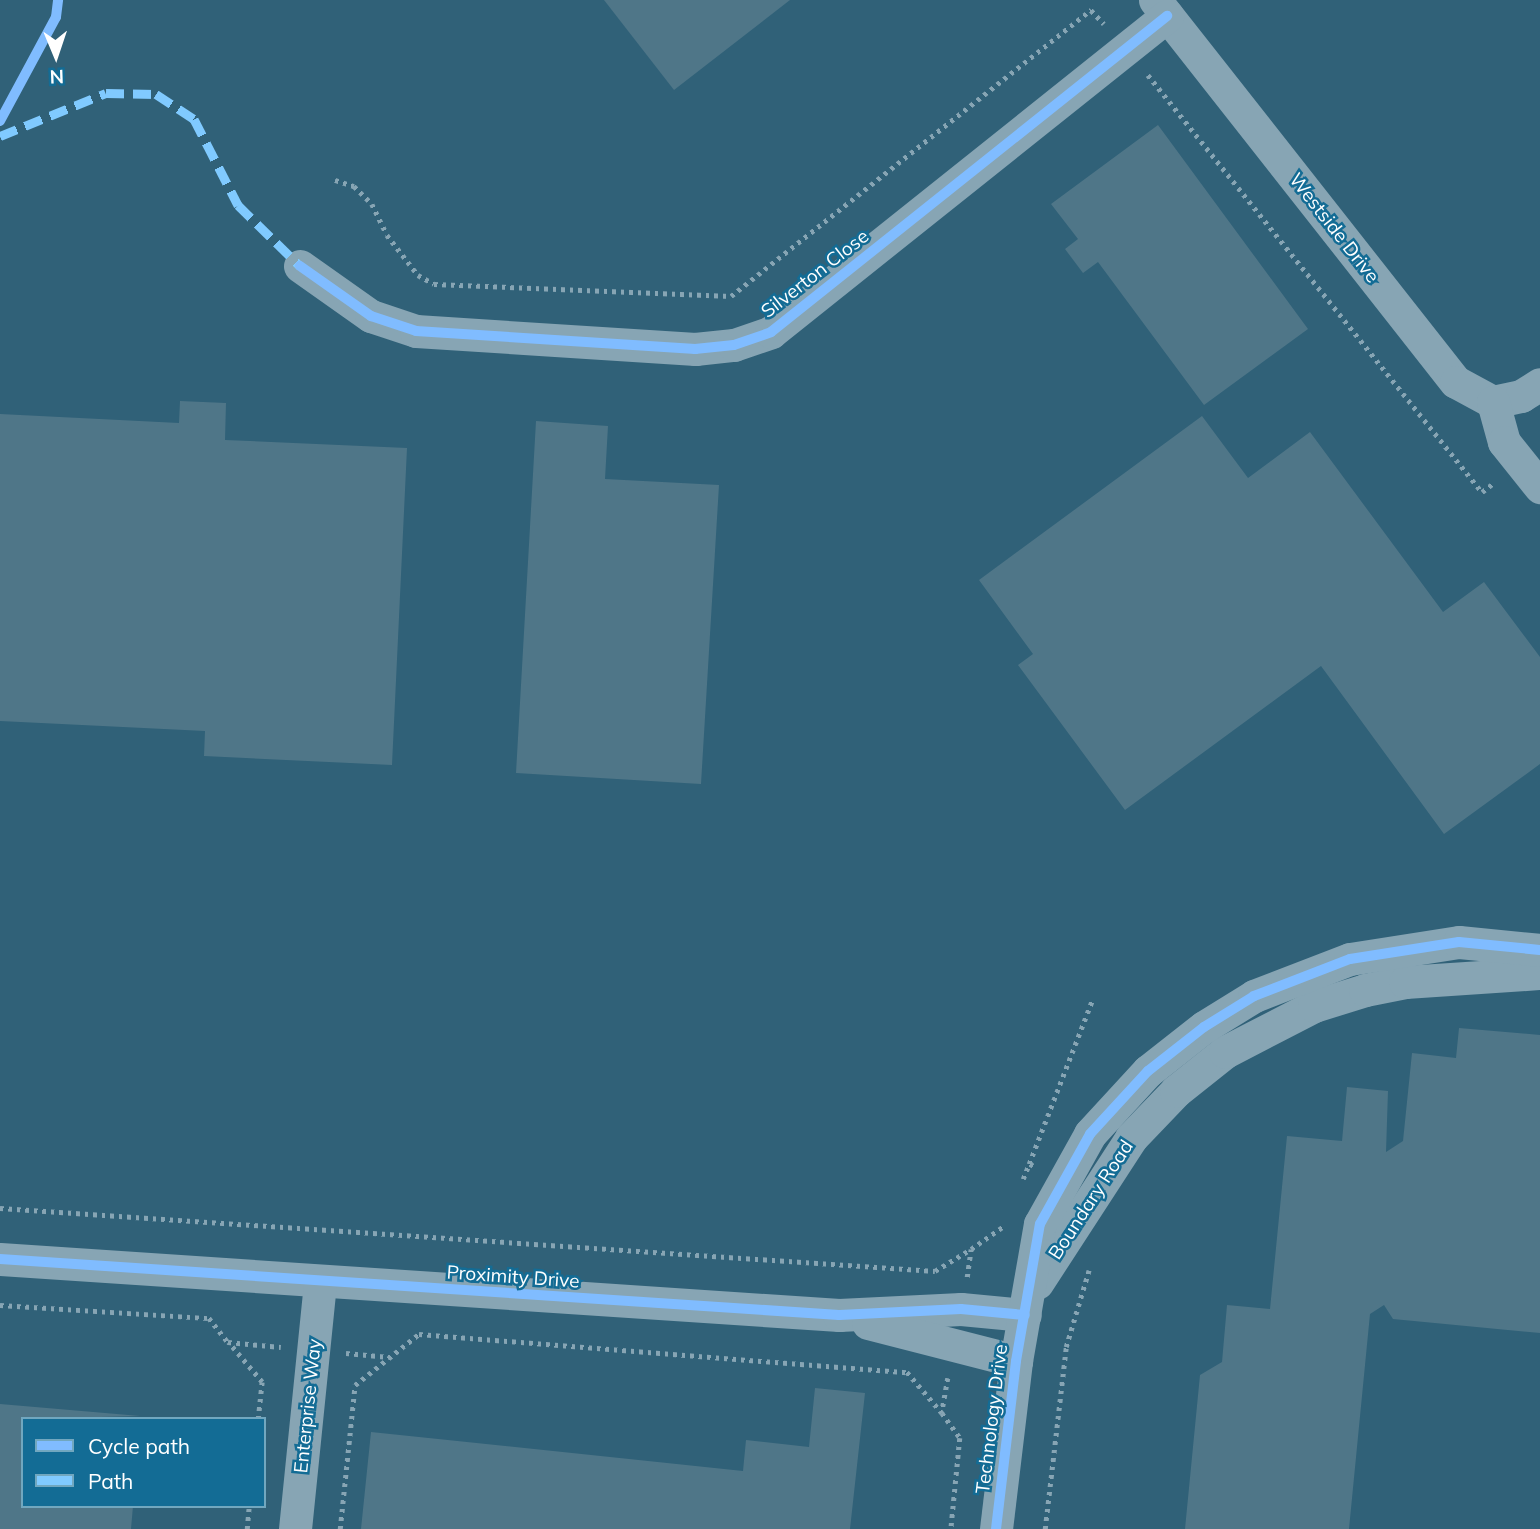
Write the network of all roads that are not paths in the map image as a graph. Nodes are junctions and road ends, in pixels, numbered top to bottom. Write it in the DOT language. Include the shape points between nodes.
graph roads {
  1 [pos="1161,8"];
  2 [pos="300,266"];
  3 [pos="1540,384"];
  4 [pos="1493,402"];
  5 [pos="1530,475"];
  6 [pos="1540,950"];
  7 [pos="1540,973"];
  8 [pos="0,1259"];
  9 [pos="320,1283"];
  10 [pos="1027,1304"];
  11 [pos="839,1315"];
  12 [pos="1016,1361"];
  13 [pos="295,1529"];
  14 [pos="996,1529"];
  1 -- 2 [label="street, Silverton Close" via="1126,48 771,332 734,345 695,349 416,331 372,316"];
  1 -- 4 [label="street, Westside Drive" via="1455,382"];
  3 -- 4 [label="street" via="1521,396"];
  4 -- 5 [label="street" via="1499,432"];
  6 -- 10 [label="street, Boundary Road" via="1459,942 1350,960 1295,977 1204,1027 1148,1071 1090,1134 1040,1224"];
  7 -- 10 [label="street, Boundary Road" via="1405,982 1365,990 1303,1011 1225,1052 1175,1091 1131,1138"];
  8 -- 9 [label="street, Proximity Drive"];
  9 -- 11 [label="street, Proximity Drive"];
  9 -- 13 [label="street, Enterprise Way"];
  10 -- 11 [label="street, Proximity Drive"];
  10 -- 12 [label="street, Technology Drive"];
  11 -- 12 [label="street, Proximity Drive"];
  12 -- 14 [label="street, Technology Drive"];
}
